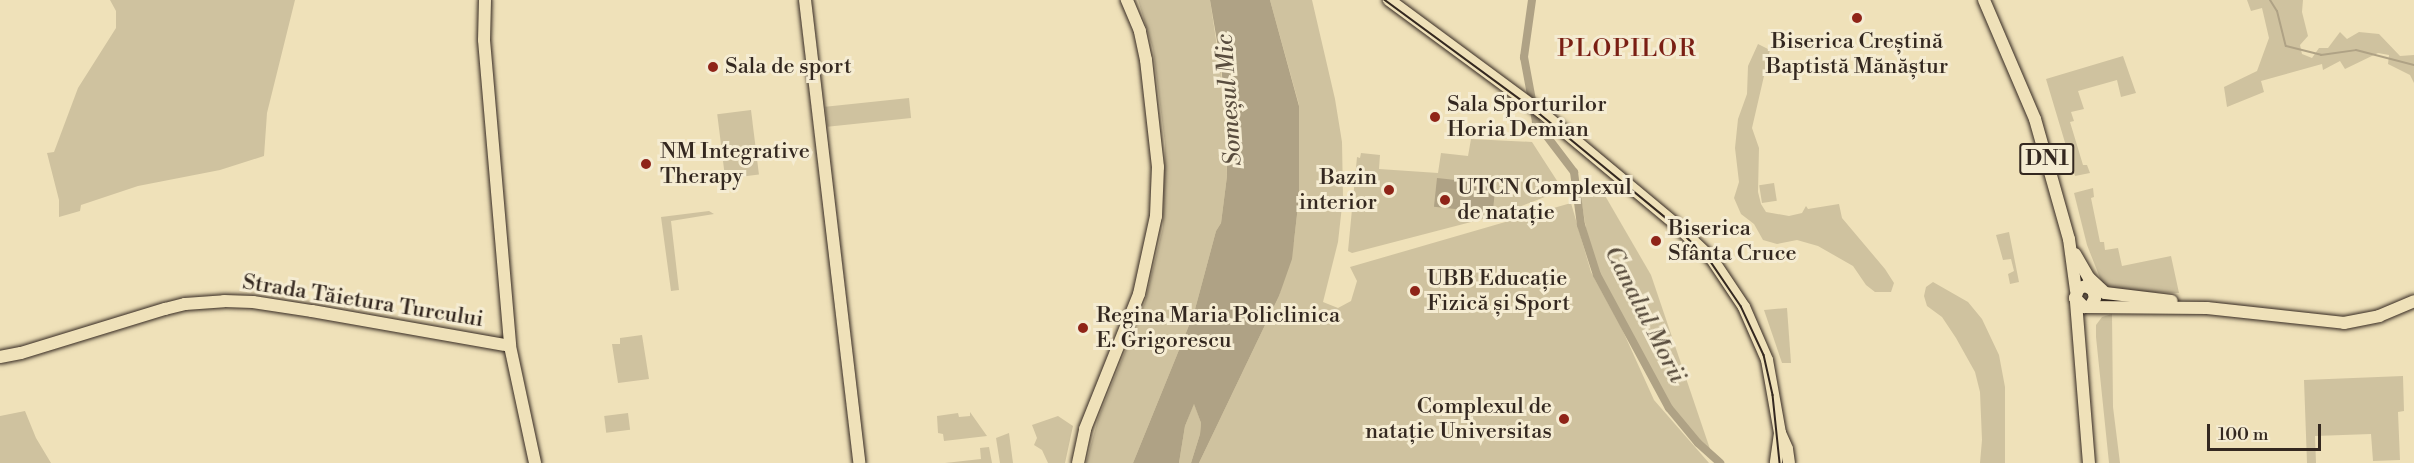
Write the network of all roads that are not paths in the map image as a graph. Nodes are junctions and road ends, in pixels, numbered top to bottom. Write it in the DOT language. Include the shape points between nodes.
graph roads {
  1 [pos="484,0"];
  2 [pos="805,0"];
  3 [pos="1127,0"];
  4 [pos="1389,0"];
  5 [pos="1984,0"];
  6 [pos="2070,243"];
  7 [pos="2092,289"];
  8 [pos="2076,296"];
  9 [pos="2172,301"];
  10 [pos="2414,302"];
  11 [pos="2090,306"];
  12 [pos="2207,308"];
  13 [pos="510,346"];
  14 [pos="2081,347"];
  15 [pos="0,357"];
  16 [pos="2087,429"];
  17 [pos="1780,433"];
  18 [pos="535,463"];
  19 [pos="859,463"];
  20 [pos="1078,463"];
  21 [pos="1776,463"];
  22 [pos="1789,463"];
  23 [pos="2083,463"];
  24 [pos="2089,463"];
  25 [pos="2098,463"];
  1 -- 13 [label="main road"];
  2 -- 19 [label="main road"];
  3 -- 20 [label="main road" via="1142,37 1146,60 1158,167 1156,216 1139,294 1085,429"];
  4 -- 17 [label="main road" via="1541,112 1702,249 1752,321 1767,360"];
  5 -- 6 [label="main road, DN1" via="2034,119"];
  6 -- 7 [label="main road, DN1"];
  6 -- 8 [label="main road, DN1"];
  6 -- 9 [label="main road" via="2090,278 2106,293"];
  6 -- 14 [label="main road" via="2073,312"];
  7 -- 8 [label="main road" via="2084,286"];
  7 -- 9 [label="main road" via="2113,300"];
  7 -- 11 [label="main road, DN1" via="2095,298"];
  8 -- 11 [label="main road" via="2082,306"];
  8 -- 14 [label="main road, DN1"];
  9 -- 12 [label="main road"];
  10 -- 12 [label="main road" via="2379,316 2344,323"];
  11 -- 12 [label="main road"];
  11 -- 14 [label="main road, DN1"];
  13 -- 15 [label="main road, Strada Tăietura Turcului" via="312,311 224,301 165,309"];
  13 -- 18 [label="main road"];
  14 -- 16 [label="main road, DN1"];
  16 -- 23 [label="main road"];
  16 -- 24 [label="main road, DN1"];
  16 -- 25 [label="main road"];
  17 -- 21 [label="main road"];
  17 -- 22 [label="main road"];
}
